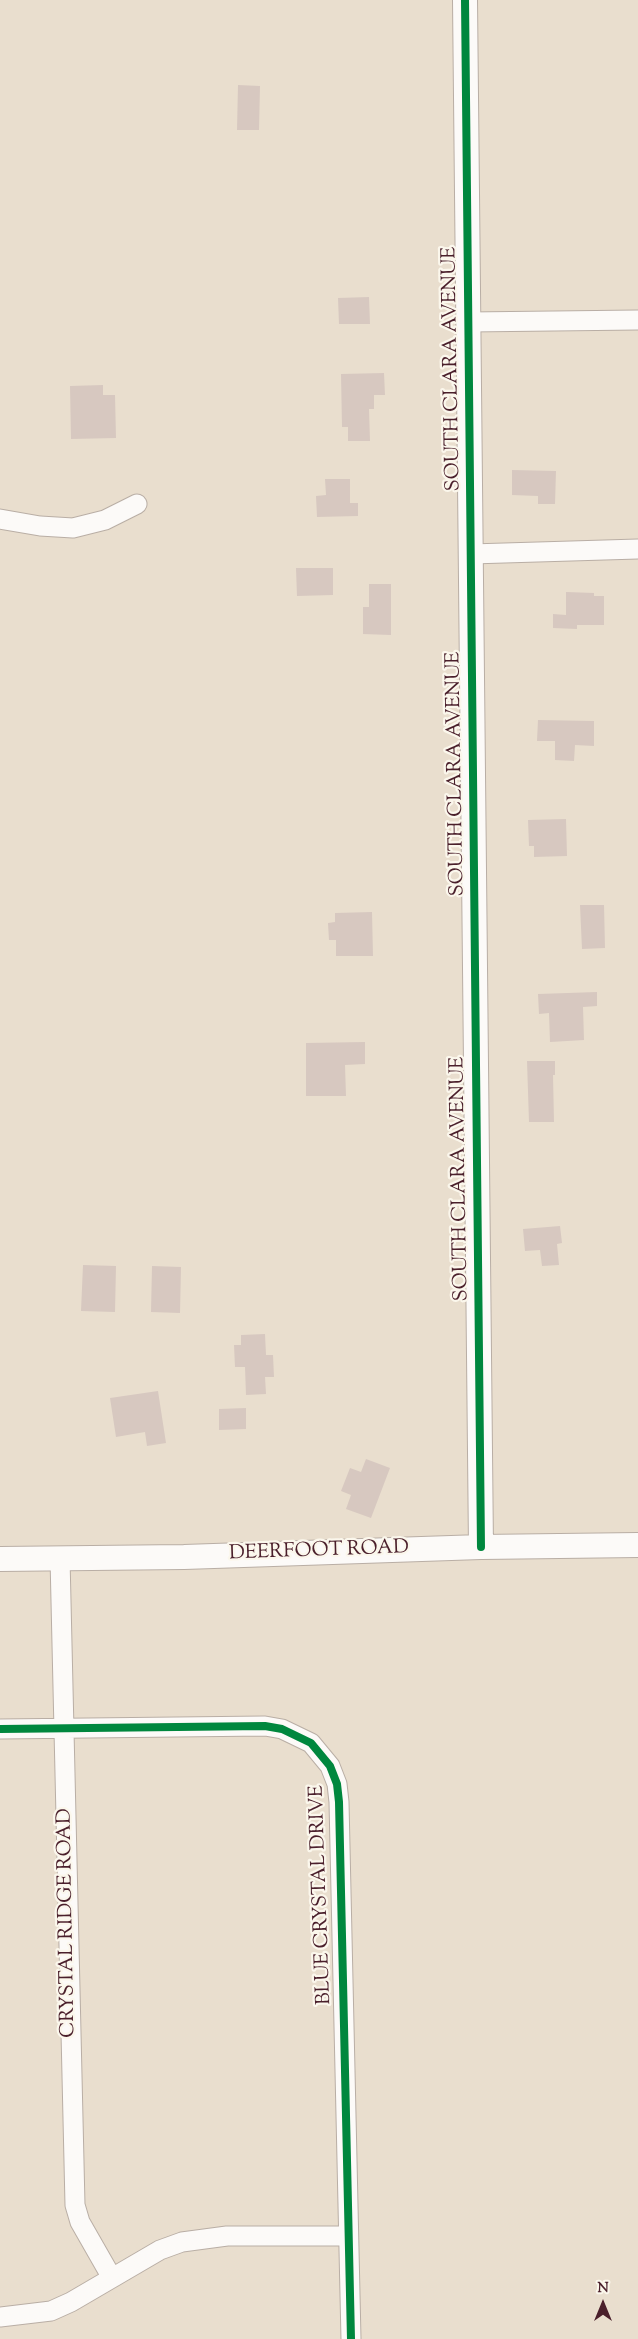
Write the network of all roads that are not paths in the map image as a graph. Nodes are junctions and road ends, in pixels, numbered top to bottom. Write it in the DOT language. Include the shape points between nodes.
graph roads {
  1 [pos="465,0"];
  2 [pos="638,320"];
  3 [pos="469,322"];
  4 [pos="137,504"];
  5 [pos="0,519"];
  6 [pos="638,549"];
  7 [pos="471,554"];
  8 [pos="638,1545"];
  9 [pos="481,1547"];
  10 [pos="60,1558"];
  11 [pos="0,1559"];
  12 [pos="63,1728"];
  13 [pos="0,1729"];
  14 [pos="348,2236"];
  15 [pos="112,2278"];
  16 [pos="0,2317"];
  17 [pos="351,2339"];
  1 -- 3 [label="street, SOUTH CLARA AVENUE"];
  2 -- 3 [label="street"];
  3 -- 7 [label="street, SOUTH CLARA AVENUE"];
  4 -- 5 [label="street" via="105,520 73,528"];
  6 -- 7 [label="street"];
  7 -- 9 [label="street, SOUTH CLARA AVENUE"];
  8 -- 9 [label="street, DEERFOOT ROAD"];
  9 -- 10 [label="street, DEERFOOT ROAD"];
  10 -- 11 [label="street, DEERFOOT ROAD"];
  10 -- 12 [label="street, CRYSTAL RIDGE ROAD"];
  12 -- 13 [label="street, BLUE CRYSTAL DRIVE"];
  12 -- 14 [label="street, BLUE CRYSTAL DRIVE" via="274,1728 298,1735 311,1743 330,1766 339,1802"];
  12 -- 15 [label="street, CRYSTAL RIDGE ROAD" via="75,2206 80,2222"];
  14 -- 15 [label="street" via="203,2238 160,2250"];
  14 -- 17 [label="street, BLUE CRYSTAL DRIVE"];
  15 -- 16 [label="street" via="51,2311"];
}
